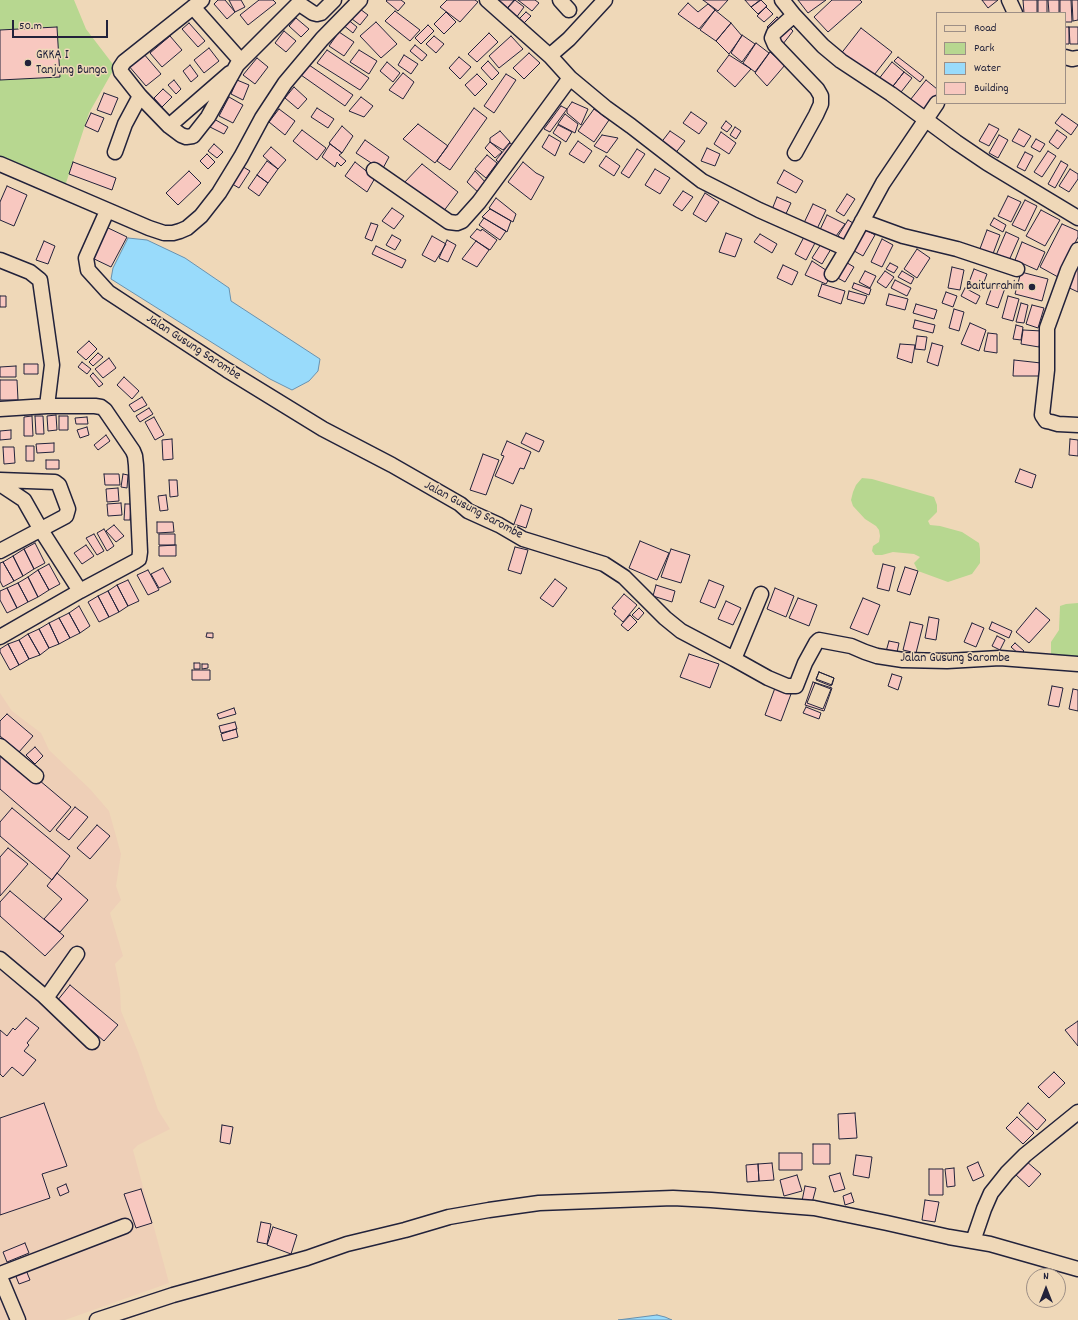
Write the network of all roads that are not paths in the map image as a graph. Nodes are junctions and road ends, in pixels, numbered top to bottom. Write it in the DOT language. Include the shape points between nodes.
graph roads {
  1 [pos="334,0"];
  2 [pos="360,0"];
  3 [pos="487,0"];
  4 [pos="605,0"];
  5 [pos="782,0"];
  6 [pos="1009,0"];
  7 [pos="198,4"];
  8 [pos="1014,12"];
  9 [pos="794,15"];
  10 [pos="1066,56"];
  11 [pos="551,57"];
  12 [pos="1078,58"];
  13 [pos="238,65"];
  14 [pos="570,78"];
  15 [pos="141,97"];
  16 [pos="936,104"];
  17 [pos="927,120"];
  18 [pos="169,126"];
  19 [pos="115,152"];
  20 [pos="795,153"];
  21 [pos="0,164"];
  22 [pos="374,170"];
  23 [pos="107,211"];
  24 [pos="1078,218"];
  25 [pos="862,221"];
  26 [pos="847,249"];
  27 [pos="1078,250"];
  28 [pos="0,260"];
  29 [pos="1016,269"];
  30 [pos="832,274"];
  31 [pos="48,406"];
  32 [pos="0,409"];
  33 [pos="1078,425"];
  34 [pos="0,480"];
  35 [pos="0,484"];
  36 [pos="41,530"];
  37 [pos="0,551"];
  38 [pos="80,591"];
  39 [pos="761,594"];
  40 [pos="0,637"];
  41 [pos="734,659"];
  42 [pos="1078,664"];
  43 [pos="0,746"];
  44 [pos="36,776"];
  45 [pos="77,954"];
  46 [pos="0,959"];
  47 [pos="44,996"];
  48 [pos="92,1042"];
  49 [pos="1078,1112"];
  50 [pos="125,1226"];
  51 [pos="973,1241"];
  52 [pos="1078,1269"];
  53 [pos="0,1274"];
  54 [pos="0,1278"];
  55 [pos="18,1320"];
  56 [pos="97,1320"];
  1 -- 13 [label="street" via="317,14 297,5"];
  2 -- 23 [label="street" via="322,38 285,83 219,193 206,211 192,224 180,231 164,233"];
  3 -- 11 [label="street"];
  4 -- 11 [label="street"];
  5 -- 9 [label="street"];
  6 -- 8 [label="street"];
  7 -- 13 [label="street"];
  7 -- 15 [label="street" via="121,66 121,72"];
  9 -- 17 [label="street" via="841,61"];
  9 -- 20 [label="street" via="774,33 772,38 775,45 821,96 821,104 816,115"];
  10 -- 12 [label="street"];
  11 -- 14 [label="street"];
  13 -- 18 [label="street"];
  13 -- 18 [label="street" via="208,117 193,136 181,135"];
  14 -- 22 [label="street" via="479,202 462,221 449,222"];
  14 -- 26 [label="street" via="702,181 759,210"];
  15 -- 18 [label="street"];
  15 -- 19 [label="street" via="125,124"];
  16 -- 17 [label="street"];
  17 -- 24 [label="street" via="987,163"];
  17 -- 25 [label="street" via="894,166"];
  21 -- 23 [label="street"];
  23 -- 41 [label="street, Jalan Gusung Sarombe" via="86,258 88,270 108,292 227,370 324,429 460,504 468,511 523,539 604,564 624,577 681,631"];
  25 -- 26 [label="street"];
  25 -- 29 [label="street"];
  26 -- 30 [label="street"];
  27 -- 33 [label="street" via="1047,328 1047,370 1042,415 1046,421"];
  28 -- 31 [label="street" via="30,272 40,280 52,365"];
  31 -- 32 [label="street"];
  31 -- 38 [label="street" via="99,406 106,410 133,451 136,465 139,559"];
  34 -- 36 [label="street" via="55,482 59,486 68,509 67,514"];
  35 -- 36 [label="street" via="24,500"];
  36 -- 37 [label="street"];
  36 -- 38 [label="street"];
  38 -- 40 [label="street"];
  39 -- 41 [label="street"];
  41 -- 42 [label="street, Jalan Gusung Sarombe" via="787,686 796,686 805,663 819,640 851,646 877,656 903,660 1000,658"];
  43 -- 44 [label="street"];
  45 -- 47 [label="street" via="49,994"];
  46 -- 47 [label="street"];
  47 -- 48 [label="street"];
  49 -- 51 [label="street" via="1006,1172 991,1193"];
  50 -- 53 [label="street"];
  51 -- 52 [label="street"];
  51 -- 56 [label="street" via="814,1208 673,1198 539,1203 449,1217 173,1295"];
  54 -- 55 [label="street"];
}
